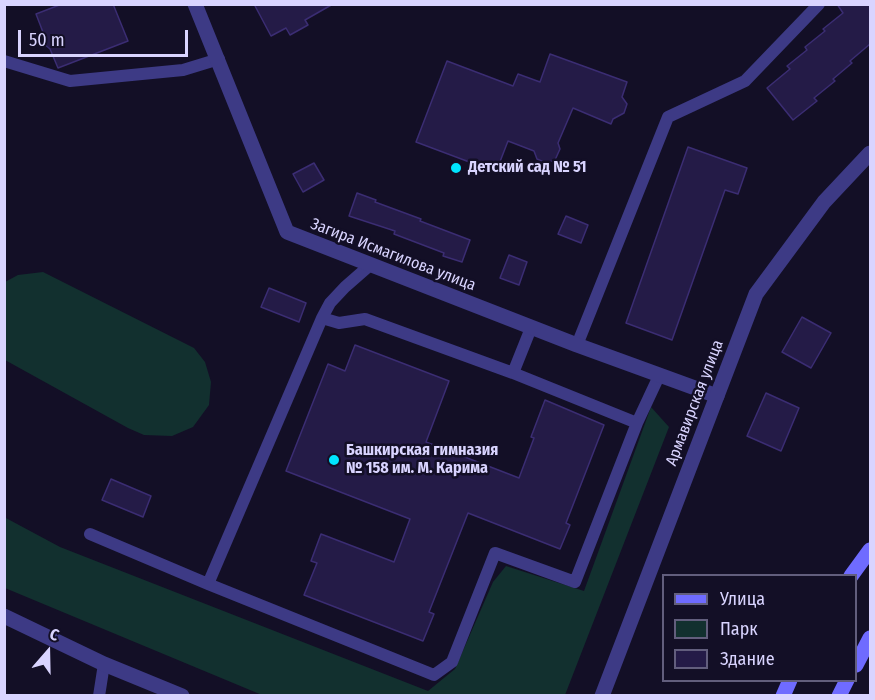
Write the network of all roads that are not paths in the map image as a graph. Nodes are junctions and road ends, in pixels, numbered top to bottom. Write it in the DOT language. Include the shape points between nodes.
graph roads {
  1 [pos="195,4"];
  2 [pos="819,4"];
  3 [pos="219,59"];
  4 [pos="4,61"];
  5 [pos="870,153"];
  6 [pos="369,266"];
  7 [pos="322,318"];
  8 [pos="531,328"];
  9 [pos="577,345"];
  10 [pos="513,374"];
  11 [pos="659,376"];
  12 [pos="717,396"];
  13 [pos="637,423"];
  14 [pos="90,534"];
  15 [pos="870,550"];
  16 [pos="852,574"];
  17 [pos="208,584"];
  18 [pos="4,616"];
  19 [pos="870,638"];
  20 [pos="857,661"];
  21 [pos="104,664"];
  22 [pos="790,682"];
  23 [pos="846,682"];
  24 [pos="99,696"];
  25 [pos="182,696"];
  26 [pos="602,696"];
  27 [pos="783,696"];
  28 [pos="838,696"];
  1 -- 3 [label="street, Загира Исмагилова улица"];
  2 -- 9 [label="lane" via="745,81 668,117"];
  3 -- 4 [label="lane" via="183,70 70,81"];
  3 -- 6 [label="street, Загира Исмагилова улица" via="287,232"];
  5 -- 12 [label="street, Армавирская улица" via="824,202 756,294"];
  6 -- 7 [label="lane" via="330,303"];
  6 -- 8 [label="street, Загира Исмагилова улица"];
  7 -- 10 [label="lane" via="339,323 365,319"];
  7 -- 17 [label="lane"];
  8 -- 9 [label="street, Загира Исмагилова улица"];
  8 -- 10 [label="lane"];
  9 -- 11 [label="street, Загира Исмагилова улица"];
  10 -- 13 [label="lane"];
  11 -- 12 [label="street, Загира Исмагилова улица"];
  11 -- 13 [label="lane"];
  12 -- 26 [label="street, Армавирская улица"];
  13 -- 17 [label="lane" via="575,582 495,553 452,662 434,675"];
  14 -- 17 [label="lane"];
  15 -- 16 [label="main road"];
  18 -- 21 [label="street"];
  19 -- 20 [label="main road"];
  21 -- 24 [label="lane"];
  21 -- 25 [label="street"];
  22 -- 27 [label="main road"];
  23 -- 28 [label="main road"];
}
